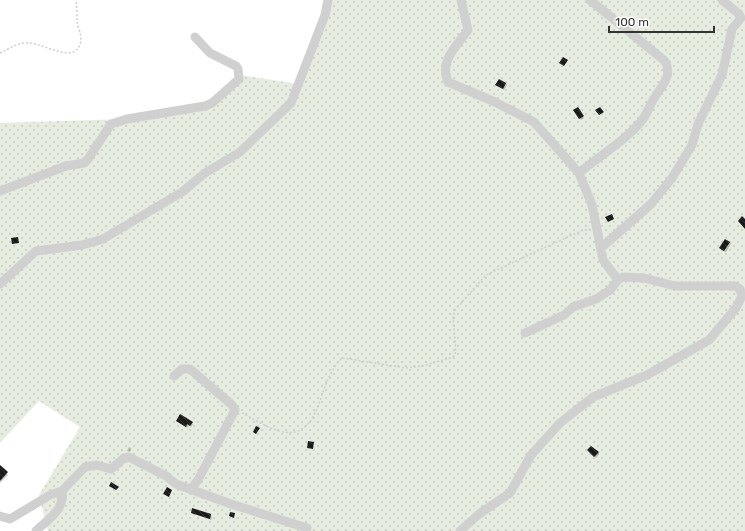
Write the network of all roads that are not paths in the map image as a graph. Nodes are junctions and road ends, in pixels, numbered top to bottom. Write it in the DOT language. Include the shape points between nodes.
graph roads {
  1 [pos="328,0"];
  2 [pos="462,0"];
  3 [pos="590,0"];
  4 [pos="722,0"];
  5 [pos="195,37"];
  6 [pos="579,173"];
  7 [pos="0,191"];
  8 [pos="601,248"];
  9 [pos="618,280"];
  10 [pos="0,284"];
  11 [pos="525,333"];
  12 [pos="174,376"];
  13 [pos="191,489"];
  14 [pos="62,491"];
  15 [pos="0,516"];
  16 [pos="307,528"];
  17 [pos="36,531"];
  18 [pos="460,531"];
  1 -- 10 [label="street" via="325,15 291,103 240,152 205,173 182,192 103,239 82,245 36,251"];
  2 -- 6 [label="street" via="468,30 446,61 444,70 448,82 534,122"];
  3 -- 6 [label="street" via="665,61 669,71 665,83 642,120"];
  4 -- 8 [label="street" via="741,18 732,29 722,76 701,118 692,145 672,178 651,204"];
  5 -- 7 [label="street" via="210,53 236,66 238,70 239,79 212,103 111,124 84,163 66,166"];
  6 -- 8 [label="street" via="588,192"];
  8 -- 9 [label="street" via="607,266"];
  9 -- 11 [label="street" via="610,290 596,299 573,307 564,315"];
  9 -- 18 [label="street" via="624,277 644,278 675,286 735,286 740,289 742,296 736,308 709,340 647,375 593,397 560,423 531,455 510,493 479,514"];
  12 -- 13 [label="street" via="182,369 190,370 231,404 234,410"];
  13 -- 14 [label="street" via="176,484 129,457 111,469 96,465 86,467"];
  13 -- 16 [label="street"];
  14 -- 15 [label="street" via="10,518"];
  14 -- 17 [label="street" via="59,509"];
}
